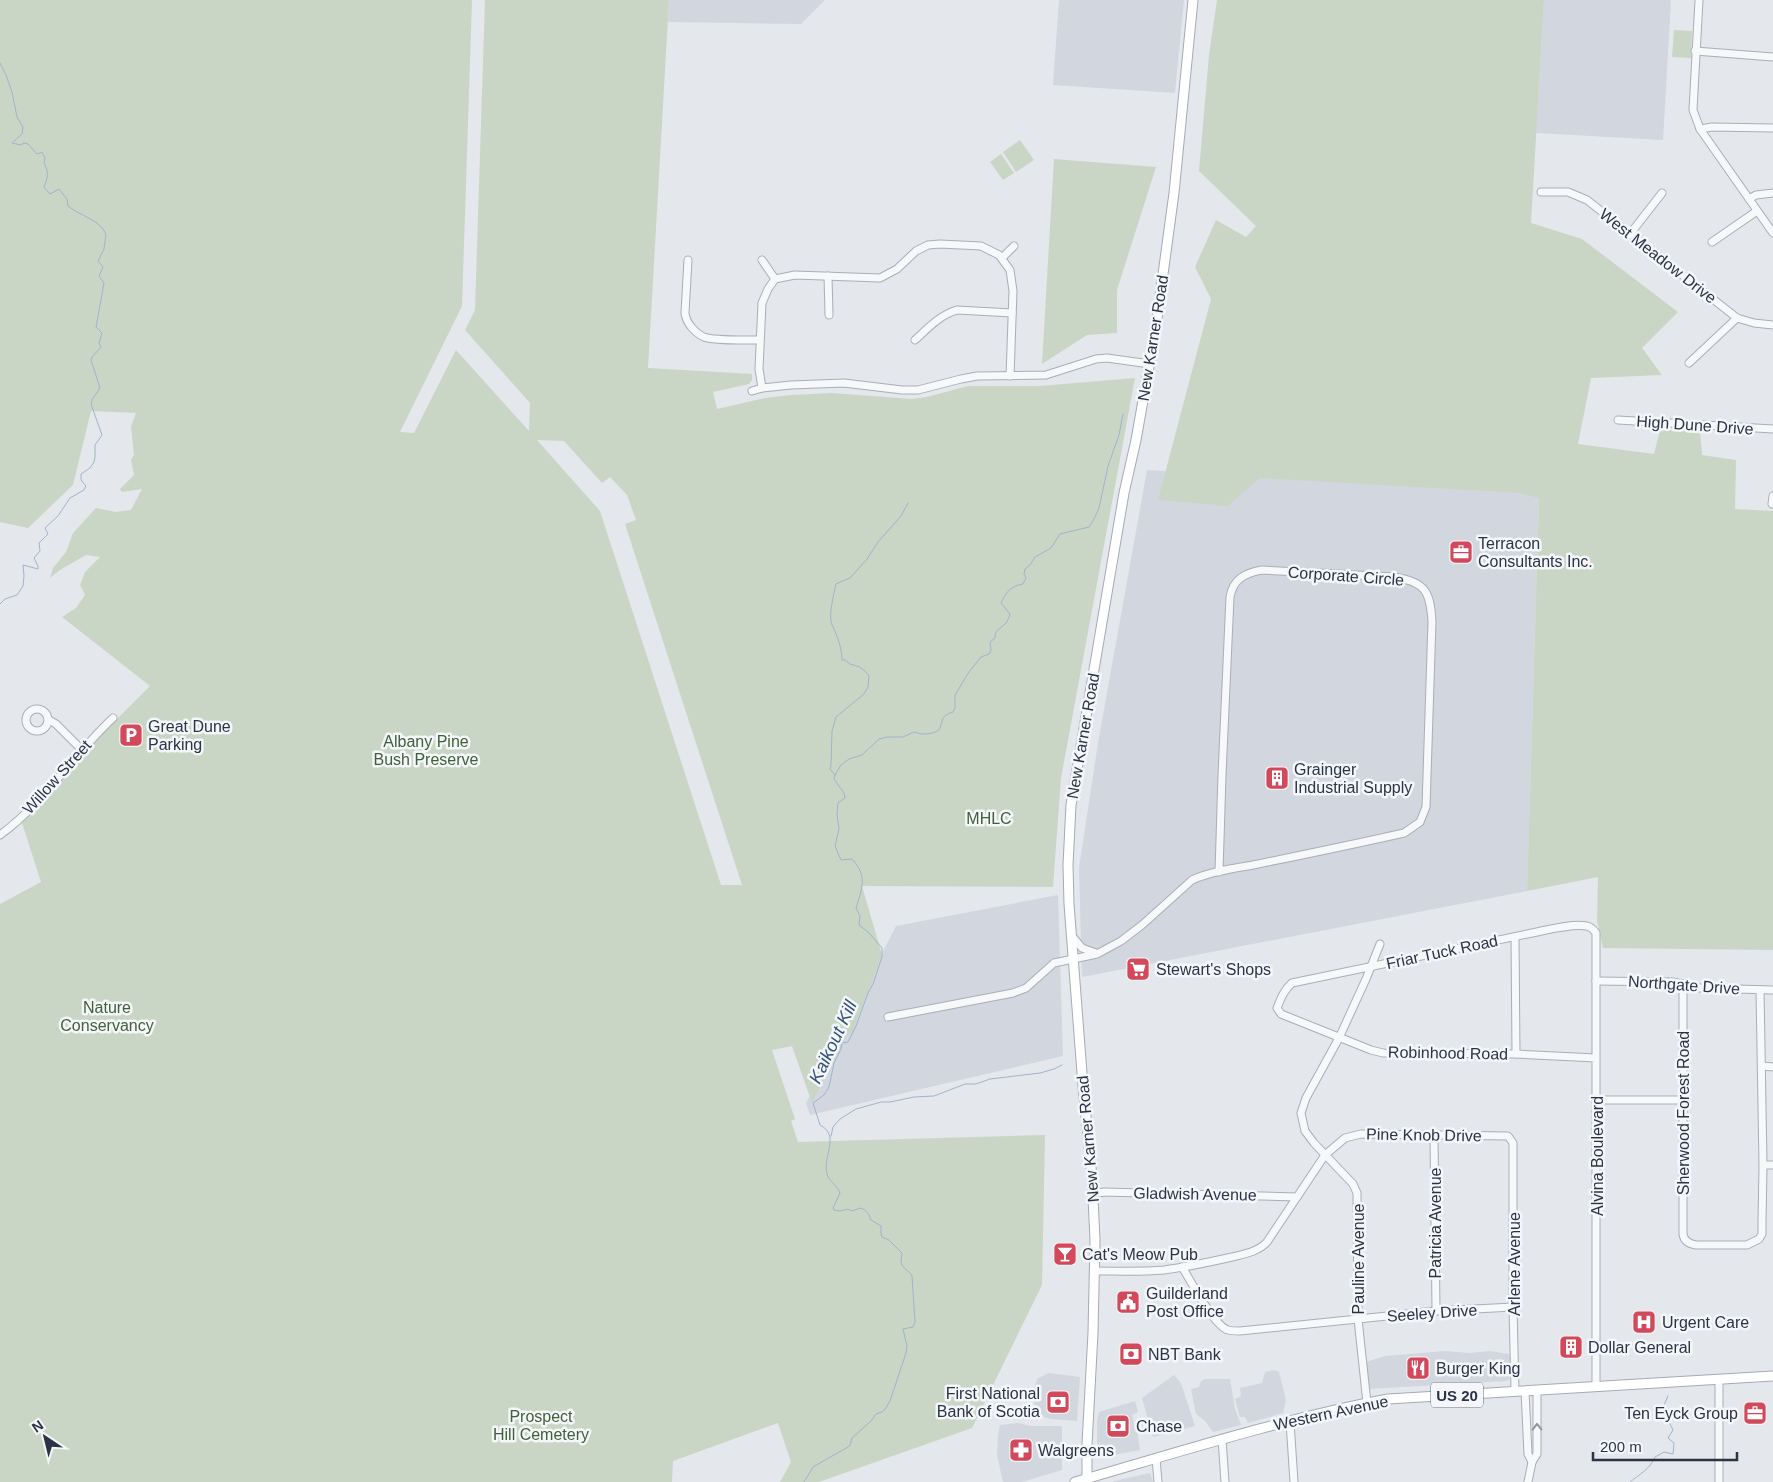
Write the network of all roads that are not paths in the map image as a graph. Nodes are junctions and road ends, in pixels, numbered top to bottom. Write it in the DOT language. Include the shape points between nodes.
graph roads {
  1 [pos="1193,0"];
  2 [pos="1198,0"];
  3 [pos="1699,0"];
  4 [pos="1191,23"];
  5 [pos="1695,51"];
  6 [pos="1773,57"];
  7 [pos="1700,128"];
  8 [pos="1773,128"];
  9 [pos="1541,192"];
  10 [pos="1662,193"];
  11 [pos="1773,193"];
  12 [pos="1749,199"];
  13 [pos="1757,211"];
  14 [pos="1773,232"];
  15 [pos="1630,234"];
  16 [pos="1712,242"];
  17 [pos="1014,246"];
  18 [pos="1002,258"];
  19 [pos="688,260"];
  20 [pos="762,260"];
  21 [pos="828,276"];
  22 [pos="776,279"];
  23 [pos="1012,313"];
  24 [pos="829,315"];
  25 [pos="1736,318"];
  26 [pos="1773,325"];
  27 [pos="760,340"];
  28 [pos="915,340"];
  29 [pos="1689,363"];
  30 [pos="1150,364"];
  31 [pos="1010,376"];
  32 [pos="762,388"];
  33 [pos="752,391"];
  34 [pos="1618,420"];
  35 [pos="1773,429"];
  36 [pos="1773,496"];
  37 [pos="1772,504"];
  38 [pos="113,718"];
  39 [pos="48,720"];
  40 [pos="82,750"];
  41 [pos="0,835"];
  42 [pos="1219,872"];
  43 [pos="1592,928"];
  44 [pos="1072,934"];
  45 [pos="1515,937"];
  46 [pos="1380,944"];
  47 [pos="1097,954"];
  48 [pos="1074,959"];
  49 [pos="1371,967"];
  50 [pos="1596,981"];
  51 [pos="1683,986"];
  52 [pos="1760,990"];
  53 [pos="1773,990"];
  54 [pos="1279,1012"];
  55 [pos="888,1017"];
  56 [pos="1339,1038"];
  57 [pos="1516,1054"];
  58 [pos="1596,1058"];
  59 [pos="1762,1066"];
  60 [pos="1773,1066"];
  61 [pos="1597,1100"];
  62 [pos="1683,1100"];
  63 [pos="1434,1135"];
  64 [pos="1511,1138"];
  65 [pos="1325,1155"];
  66 [pos="1773,1165"];
  67 [pos="1763,1166"];
  68 [pos="1094,1194"];
  69 [pos="1297,1197"];
  70 [pos="1182,1267"];
  71 [pos="1095,1271"];
  72 [pos="1513,1307"];
  73 [pos="1436,1311"];
  74 [pos="1358,1319"];
  75 [pos="1773,1376"];
  76 [pos="1719,1380"];
  77 [pos="1596,1387"];
  78 [pos="1537,1390"];
  79 [pos="1520,1391"];
  80 [pos="1366,1403"];
  81 [pos="1290,1422"];
  82 [pos="1222,1439"];
  83 [pos="1156,1458"];
  84 [pos="1532,1462"];
  85 [pos="1087,1480"];
  86 [pos="1076,1482"];
  87 [pos="1158,1482"];
  88 [pos="1226,1482"];
  89 [pos="1294,1482"];
  90 [pos="1528,1482"];
  91 [pos="1719,1482"];
  1 -- 4 [label="main road, New Karner Road"];
  2 -- 4 [label="main road"];
  3 -- 5 [label="street"];
  4 -- 30 [label="main road, New Karner Road" via="1174,193"];
  5 -- 6 [label="street"];
  5 -- 7 [label="street" via="1693,110"];
  7 -- 8 [label="street"];
  7 -- 12 [label="street"];
  9 -- 15 [label="street, West Meadow Drive" via="1568,192 1587,200"];
  10 -- 15 [label="street"];
  11 -- 12 [label="street"];
  12 -- 13 [label="street"];
  13 -- 14 [label="street"];
  13 -- 16 [label="street"];
  15 -- 25 [label="street, West Meadow Drive"];
  17 -- 18 [label="street"];
  18 -- 21 [label="street" via="982,246 928,245 880,278"];
  18 -- 23 [label="street" via="1012,278"];
  19 -- 27 [label="street" via="685,318 691,327 704,337"];
  20 -- 22 [label="street"];
  21 -- 22 [label="street" via="795,275"];
  21 -- 24 [label="street"];
  22 -- 27 [label="street" via="762,303"];
  23 -- 28 [label="street" via="957,310 939,318"];
  23 -- 31 [label="street"];
  25 -- 26 [label="street, West Meadow Drive"];
  25 -- 29 [label="street"];
  27 -- 32 [label="street"];
  30 -- 31 [label="street" via="1107,358 1046,375"];
  30 -- 44 [label="main road, New Karner Road" via="1124,493 1073,788 1068,865"];
  31 -- 32 [label="street" via="969,377 918,390 844,383"];
  32 -- 33 [label="street"];
  34 -- 35 [label="street, High Dune Drive"];
  36 -- 37 [label="street"];
  38 -- 40 [label="street, Willow Street"];
  39 -- 40 [label="street"];
  40 -- 41 [label="street, Willow Street" via="35,805"];
  42 -- 42 [label="street, Corporate Circle" via="1404,833 1420,822 1426,807 1432,621 1428,594 1418,585 1409,579 1394,577 1262,570 1242,576 1233,585"];
  42 -- 47 [label="street, Corporate Circle" via="1192,880 1129,935"];
  43 -- 45 [label="street, Friar Tuck Road" via="1571,926"];
  43 -- 50 [label="street, Alvina Boulevard" via="1598,940"];
  44 -- 47 [label="street" via="1082,948"];
  44 -- 48 [label="main road, New Karner Road"];
  45 -- 49 [label="street, Friar Tuck Road"];
  45 -- 57 [label="street"];
  46 -- 49 [label="street, Pauline Avenue"];
  47 -- 48 [label="street, Corporate Circle"];
  48 -- 55 [label="street, Corporate Circle" via="1054,963 1026,988 1012,993"];
  48 -- 68 [label="main road, New Karner Road"];
  49 -- 54 [label="street, Friar Tuck Road" via="1292,983 1283,994 1277,1008"];
  49 -- 56 [label="street, Pauline Avenue"];
  50 -- 51 [label="street, Northgate Drive" via="1673,982"];
  50 -- 58 [label="street, Alvina Boulevard"];
  51 -- 52 [label="street, Northgate Drive"];
  51 -- 62 [label="street, Sherwood Forest Road"];
  52 -- 53 [label="street, Northgate Drive"];
  52 -- 59 [label="street"];
  54 -- 56 [label="street, Robinhood Road"];
  56 -- 57 [label="street, Robinhood Road" via="1382,1053"];
  56 -- 65 [label="street, Pauline Avenue" via="1301,1113 1305,1131"];
  57 -- 58 [label="street, Robinhood Road"];
  58 -- 61 [label="street, Alvina Boulevard"];
  59 -- 60 [label="street"];
  59 -- 67 [label="street"];
  61 -- 62 [label="street"];
  61 -- 77 [label="street, Alvina Boulevard"];
  62 -- 67 [label="street, Sherwood Forest Road" via="1683,1234 1689,1244 1748,1245 1758,1239 1762,1234"];
  63 -- 64 [label="street, Pine Knob Drive"];
  63 -- 65 [label="street, Pine Knob Drive" via="1351,1135"];
  63 -- 73 [label="street, Patricia Avenue"];
  64 -- 72 [label="street, Arlene Avenue"];
  65 -- 69 [label="street, Pine Knob Drive"];
  65 -- 74 [label="street, Pauline Avenue" via="1354,1184 1357,1193"];
  66 -- 67 [label="street"];
  68 -- 69 [label="street, Gladwish Avenue"];
  68 -- 71 [label="main road, New Karner Road"];
  69 -- 70 [label="street, Pine Knob Drive" via="1264,1246 1248,1253"];
  70 -- 71 [label="street, Pine Knob Drive"];
  70 -- 74 [label="street, Seeley Drive" via="1210,1312 1225,1328 1240,1331"];
  71 -- 85 [label="main road, New Karner Road"];
  72 -- 73 [label="street, Seeley Drive"];
  72 -- 79 [label="street, Arlene Avenue"];
  73 -- 74 [label="street, Seeley Drive"];
  74 -- 80 [label="street, Pauline Avenue"];
  75 -- 76 [label="main road, Western Avenue / US 20"];
  76 -- 77 [label="main road, Western Avenue / US 20"];
  76 -- 91 [label="street"];
  77 -- 78 [label="main road, Western Avenue / US 20"];
  78 -- 79 [label="main road, Western Avenue / US 20"];
  84 -- 78 [label="street, one-way" via="1537,1454"];
  79 -- 80 [label="main road, Western Avenue / US 20"];
  79 -- 84 [label="street, Arlene Avenue" via="1528,1454"];
  80 -- 81 [label="main road, Western Avenue / US 20"];
  81 -- 82 [label="main road, Western Avenue / US 20"];
  81 -- 89 [label="street"];
  82 -- 83 [label="main road, Western Avenue / US 20"];
  82 -- 88 [label="street"];
  83 -- 85 [label="main road, Western Avenue / US 20"];
  83 -- 87 [label="street"];
  84 -- 90 [label="street"];
  85 -- 86 [label="main road, Western Avenue / US 20"];
}
